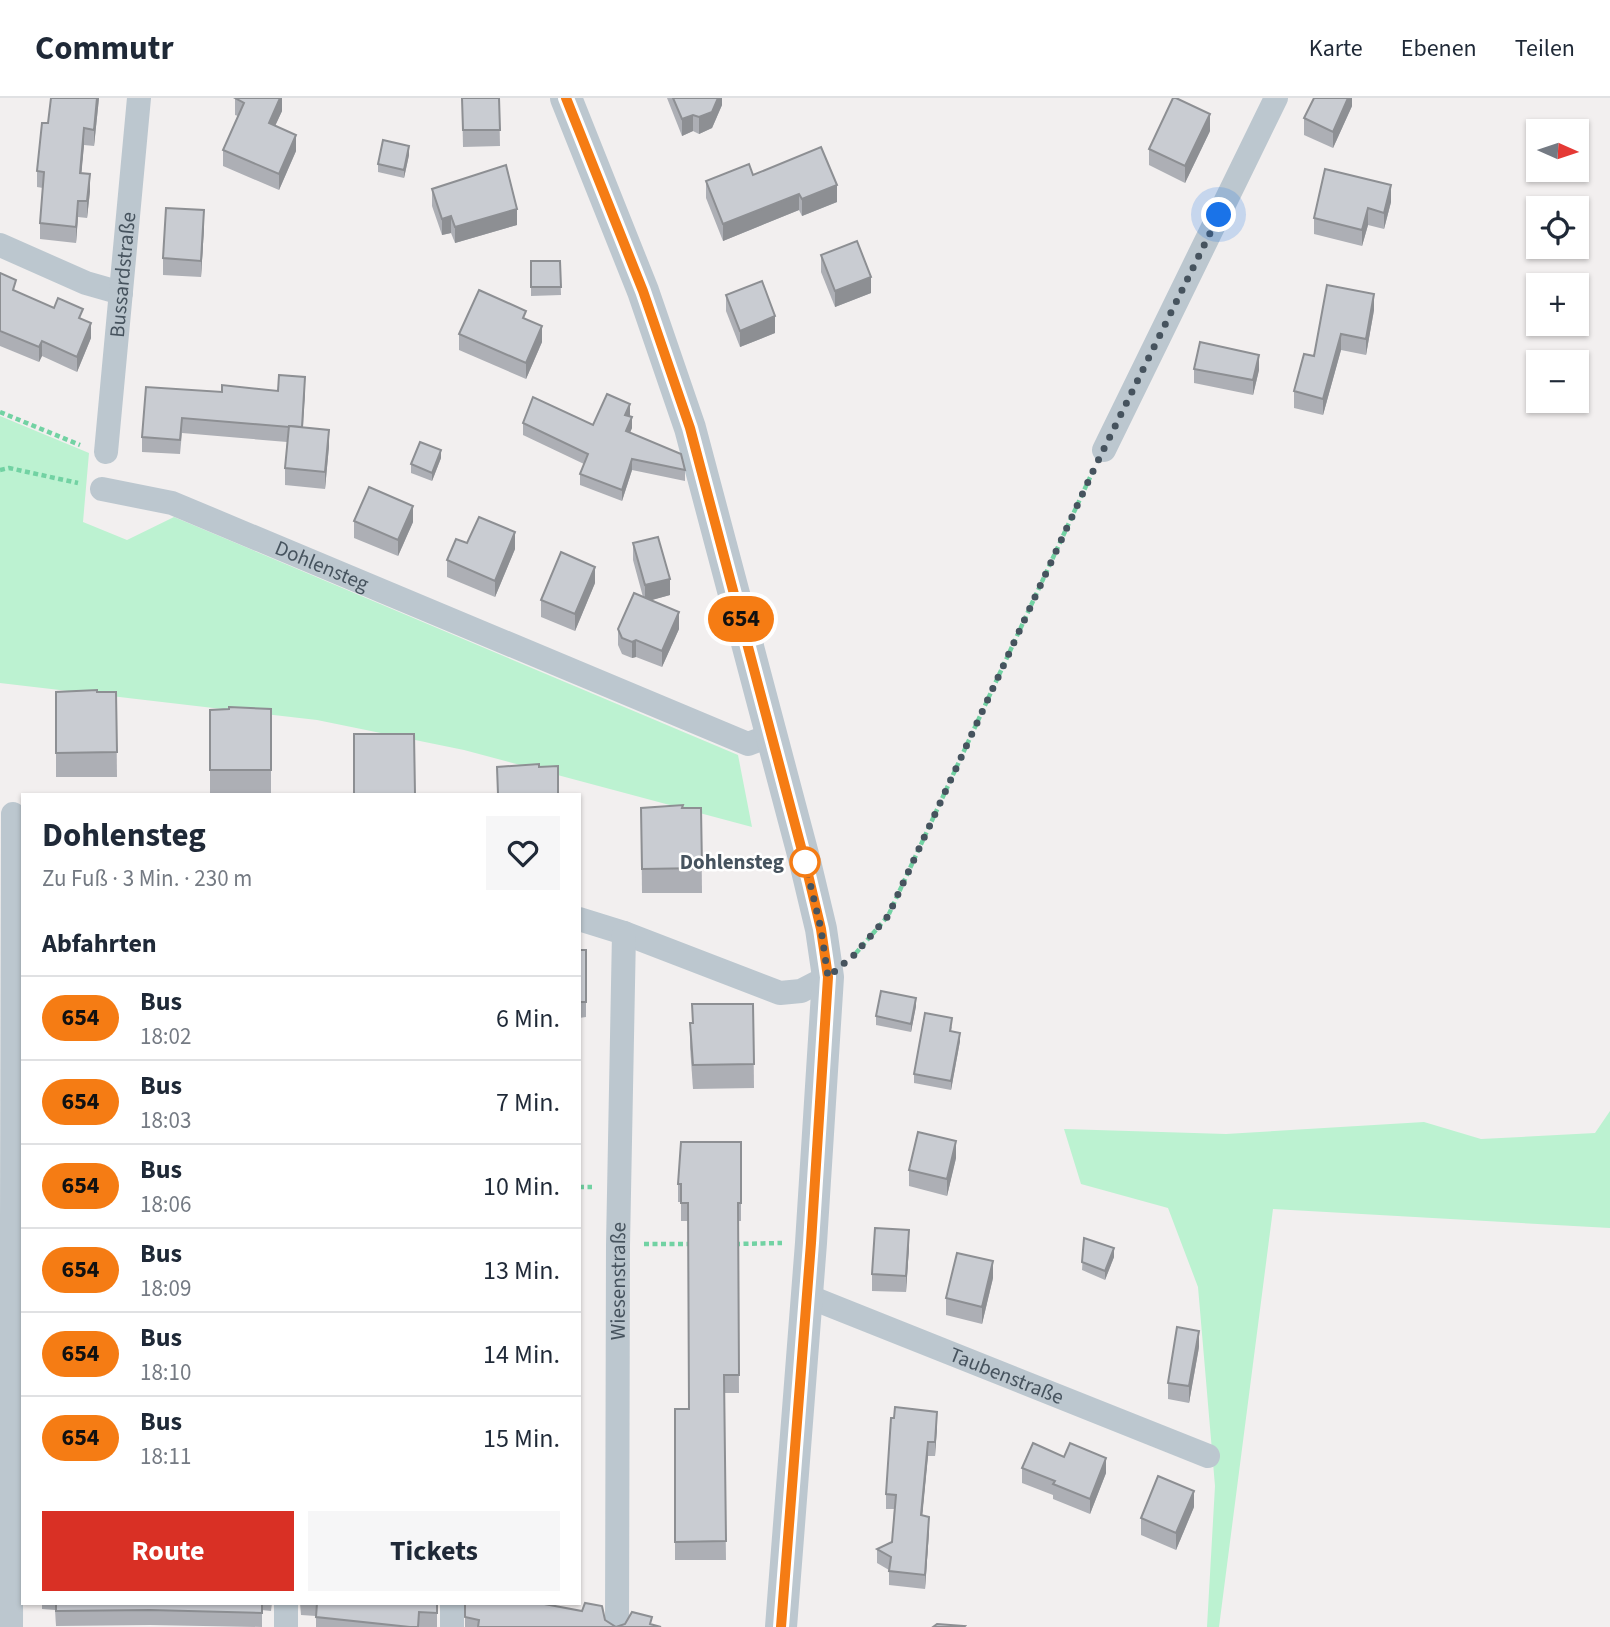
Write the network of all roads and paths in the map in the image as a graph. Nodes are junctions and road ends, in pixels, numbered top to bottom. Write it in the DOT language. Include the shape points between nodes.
graph roads {
  1 [pos="139,98"];
  2 [pos="566,98"];
  3 [pos="1276,98"];
  4 [pos="0,245"];
  5 [pos="121,293"];
  6 [pos="0,412"];
  7 [pos="1104,450"];
  8 [pos="106,452"];
  9 [pos="0,470"];
  10 [pos="102,489"];
  11 [pos="772,735"];
  12 [pos="12,814"];
  13 [pos="581,920"];
  14 [pos="624,933"];
  15 [pos="828,977"];
  16 [pos="811,1243"];
  17 [pos="701,1244"];
  18 [pos="729,1244"];
  19 [pos="618,1245"];
  20 [pos="807,1296"];
  21 [pos="1208,1456"];
  22 [pos="286,1605"];
  23 [pos="452,1605"];
  24 [pos="11,1627"];
  25 [pos="286,1627"];
  26 [pos="452,1627"];
  27 [pos="617,1627"];
  28 [pos="781,1627"];
  1 -- 5 [label="street, Bussardstraße"];
  2 -- 11 [label="street" via="643,291 690,428"];
  3 -- 7 [label="street"];
  4 -- 5 [label="street" via="86,283"];
  5 -- 8 [label="street, Bussardstraße"];
  6 -- 8 [label="path"];
  7 -- 15 [label="path" via="888,916"];
  9 -- 10 [label="path" via="9,468"];
  10 -- 11 [label="street, Dohlensteg" via="172,503 748,744"];
  11 -- 15 [label="street" via="821,929"];
  12 -- 24 [label="street"];
  13 -- 14 [label="street"];
  14 -- 15 [label="street" via="780,993 801,991"];
  14 -- 19 [label="street, Wiesenstraße"];
  15 -- 16 [label="street"];
  16 -- 18 [label="path"];
  16 -- 20 [label="street"];
  17 -- 19 [label="path"];
  19 -- 27 [label="street, Wiesenstraße"];
  20 -- 21 [label="street, Taubenstraße"];
  20 -- 28 [label="street"];
  22 -- 25 [label="street"];
  23 -- 26 [label="street"];
}
